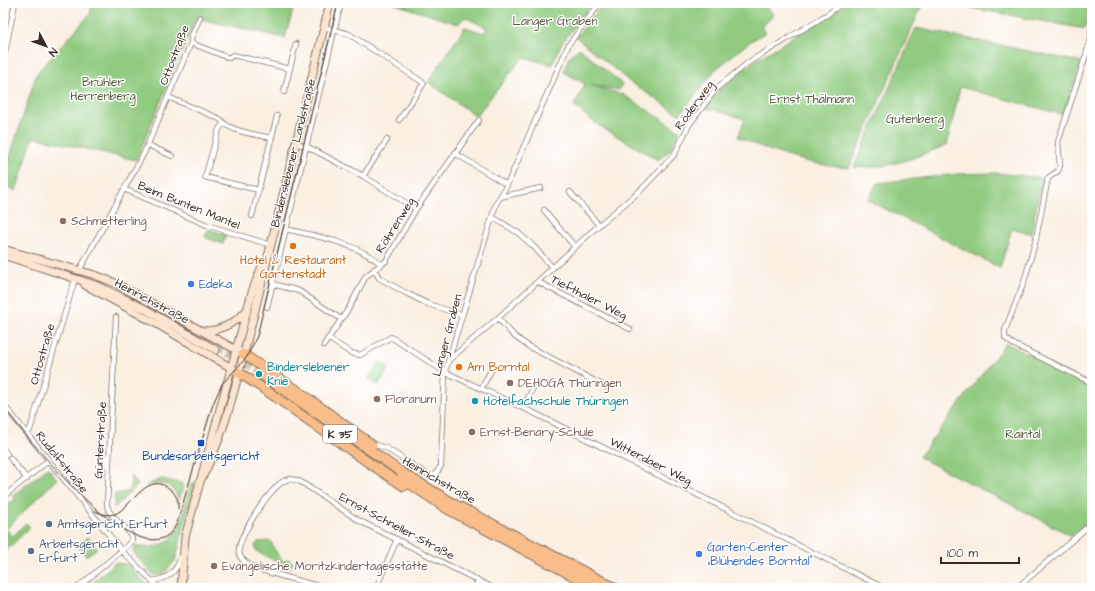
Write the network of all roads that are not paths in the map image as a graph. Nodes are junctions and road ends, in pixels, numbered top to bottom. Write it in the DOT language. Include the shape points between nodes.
graph roads {
  1 [pos="5,3"];
  2 [pos="15,3"];
  3 [pos="330,3"];
  4 [pos="341,3"];
  5 [pos="600,3"];
  6 [pos="842,3"];
  7 [pos="3,10"];
  8 [pos="1092,15"];
  9 [pos="200,17"];
  10 [pos="324,27"];
  11 [pos="334,30"];
  12 [pos="191,44"];
  13 [pos="296,44"];
  14 [pos="3,62"];
  15 [pos="290,69"];
  16 [pos="284,92"];
  17 [pos="168,97"];
  18 [pos="277,116"];
  19 [pos="399,120"];
  20 [pos="479,120"];
  21 [pos="223,124"];
  22 [pos="271,138"];
  23 [pos="387,140"];
  24 [pos="295,143"];
  25 [pos="148,145"];
  26 [pos="306,146"];
  27 [pos="455,153"];
  28 [pos="172,156"];
  29 [pos="363,176"];
  30 [pos="507,185"];
  31 [pos="541,188"];
  32 [pos="124,189"];
  33 [pos="258,190"];
  34 [pos="570,192"];
  35 [pos="500,197"];
  36 [pos="416,209"];
  37 [pos="544,210"];
  38 [pos="252,216"];
  39 [pos="492,217"];
  40 [pos="599,225"];
  41 [pos="286,229"];
  42 [pos="271,246"];
  43 [pos="575,247"];
  44 [pos="3,249"];
  45 [pos="3,255"];
  46 [pos="381,264"];
  47 [pos="552,268"];
  48 [pos="374,270"];
  49 [pos="79,271"];
  50 [pos="75,279"];
  51 [pos="538,282"];
  52 [pos="273,284"];
  53 [pos="267,307"];
  54 [pos="247,309"];
  55 [pos="462,315"];
  56 [pos="116,317"];
  57 [pos="498,318"];
  58 [pos="341,319"];
  59 [pos="630,329"];
  60 [pos="203,331"];
  61 [pos="328,338"];
  62 [pos="324,345"];
  63 [pos="240,352"];
  64 [pos="450,359"];
  65 [pos="492,367"];
  66 [pos="235,370"];
  67 [pos="445,372"];
  68 [pos="261,376"];
  69 [pos="1092,383"];
  70 [pos="533,388"];
  71 [pos="606,388"];
  72 [pos="481,389"];
  73 [pos="3,404"];
  74 [pos="523,408"];
  75 [pos="27,434"];
  76 [pos="367,442"];
  77 [pos="3,449"];
  78 [pos="48,461"];
  79 [pos="27,479"];
  80 [pos="422,488"];
  81 [pos="3,497"];
  82 [pos="1092,523"];
  83 [pos="397,539"];
  84 [pos="122,551"];
  85 [pos="182,554"];
  86 [pos="478,580"];
  87 [pos="152,581"];
  88 [pos="77,588"];
  89 [pos="160,588"];
  90 [pos="181,588"];
  91 [pos="324,588"];
  92 [pos="376,588"];
  93 [pos="475,588"];
  94 [pos="494,588"];
  95 [pos="596,588"];
  96 [pos="615,588"];
  97 [pos="884,588"];
  98 [pos="1017,588"];
  1 -- 7 [label="street"];
  2 -- 14 [label="street"];
  3 -- 10 [label="main road, Binderslebener Landstraße"];
  4 -- 11 [label="street, Binderslebener Landstraße"];
  5 -- 30 [label="street, Langer Graben" via="569,44"];
  6 -- 40 [label="street, Röderweg" via="749,62 717,88 689,124 674,154 641,190"];
  8 -- 69 [label="street" via="1091,39 1058,142 1060,166 1058,171 1048,178 1035,243 1024,282 1005,330 1005,338"];
  9 -- 12 [label="street, Ottostraße"];
  10 -- 11 [label="street"];
  10 -- 24 [label="main road, Binderslebener Landstraße"];
  11 -- 19 [label="street" via="349,34 424,83"];
  11 -- 26 [label="street, Binderslebener Landstraße"];
  12 -- 15 [label="street" via="229,58 233,55"];
  12 -- 17 [label="street, Ottostraße"];
  13 -- 15 [label="street"];
  15 -- 16 [label="street"];
  17 -- 21 [label="street" via="220,119"];
  17 -- 25 [label="street, Ottostraße"];
  18 -- 22 [label="street"];
  20 -- 27 [label="street, Röhrenweg"];
  21 -- 22 [label="street"];
  21 -- 33 [label="street" via="219,129 205,177"];
  22 -- 33 [label="street"];
  23 -- 29 [label="street"];
  24 -- 26 [label="street"];
  24 -- 42 [label="main road, Binderslebener Landstraße"];
  25 -- 28 [label="street"];
  25 -- 32 [label="street, Ottostraße"];
  26 -- 29 [label="street"];
  26 -- 41 [label="street, Binderslebener Landstraße"];
  27 -- 30 [label="street"];
  27 -- 36 [label="street, Röhrenweg"];
  29 -- 36 [label="street"];
  30 -- 35 [label="street, Langer Graben"];
  31 -- 35 [label="street"];
  32 -- 42 [label="street, Beim Bunten Mantel" via="181,215"];
  32 -- 49 [label="street, Ottostraße"];
  33 -- 38 [label="street"];
  34 -- 40 [label="street"];
  35 -- 39 [label="street, Langer Graben"];
  36 -- 46 [label="street, Röhrenweg" via="386,261"];
  37 -- 43 [label="street"];
  39 -- 47 [label="street" via="517,232"];
  39 -- 55 [label="street, Langer Graben"];
  40 -- 43 [label="street, Röderweg"];
  41 -- 46 [label="street" via="345,244"];
  41 -- 52 [label="street, Binderslebener Landstraße"];
  42 -- 54 [label="main road, Binderslebener Landstraße"];
  42 -- 63 [label="main road, Binderslebener Landstraße"];
  43 -- 47 [label="street, Röderweg"];
  44 -- 49 [label="main road, Heinrichstraße / K 35"];
  45 -- 50 [label="main road, Heinrichstraße / K 35"];
  46 -- 48 [label="street, Röhrenweg"];
  47 -- 51 [label="street, Röderweg"];
  48 -- 55 [label="street" via="379,278 406,293 428,304"];
  48 -- 58 [label="street, Röhrenweg" via="366,276"];
  49 -- 50 [label="main road, Heinrichstraße / K 35" via="151,308 217,348 115,294"];
  49 -- 60 [label="main road, Heinrichstraße / K 35" via="95,274 115,283"];
  50 -- 66 [label="main road, Heinrichstraße / K 35"];
  50 -- 75 [label="street, Ottostraße"];
  51 -- 57 [label="street, Röderweg"];
  51 -- 59 [label="street, Tiefthaler Weg"];
  52 -- 53 [label="street, Binderslebener Landstraße"];
  52 -- 58 [label="street" via="299,291"];
  54 -- 60 [label="main road" via="226,326"];
  54 -- 63 [label="main road, Binderslebener Landstraße"];
  55 -- 64 [label="street, Langer Graben"];
  56 -- 84 [label="street, Günterstraße" via="107,505 109,513 132,537"];
  57 -- 64 [label="street, Röderweg"];
  57 -- 71 [label="street" via="514,336 528,346"];
  58 -- 61 [label="street, Röhrenweg"];
  60 -- 63 [label="main road, Heinrichstraße / K 35"];
  61 -- 62 [label="street, Röhrenweg"];
  61 -- 67 [label="street, Witterdaer Weg" via="351,353 360,355 390,337"];
  63 -- 66 [label="main road, Binderslebener Landstraße"];
  63 -- 76 [label="highway, K 35"];
  64 -- 67 [label="street, Langer Graben"];
  65 -- 72 [label="street"];
  66 -- 80 [label="highway, K 35" via="412,492"];
  66 -- 85 [label="main road, Binderslebener Landstraße" via="218,444 199,483"];
  67 -- 72 [label="street, Witterdaer Weg"];
  67 -- 76 [label="street, Langer Graben" via="441,460 439,471 435,475 428,475 386,448"];
  68 -- 80 [label="highway, Heinrichstraße / K 35"];
  70 -- 74 [label="street"];
  72 -- 74 [label="street, Witterdaer Weg"];
  73 -- 75 [label="street, Rudolfstraße"];
  74 -- 97 [label="street, Witterdaer Weg"];
  75 -- 78 [label="street, Rudolfstraße"];
  76 -- 80 [label="highway, K 35"];
  77 -- 79 [label="street"];
  78 -- 79 [label="street"];
  78 -- 84 [label="street, Rudolfstraße"];
  79 -- 81 [label="street"];
  80 -- 95 [label="highway, Heinrichstraße / K 35" via="486,530"];
  80 -- 96 [label="highway, Heinrichstraße / K 35"];
  82 -- 98 [label="street"];
  83 -- 86 [label="street, Ernst-Schneller-Straße"];
  83 -- 91 [label="street, Ernst-Schneller-Straße" via="358,520 301,482 285,480 269,496 250,523 238,546 239,555 254,568"];
  83 -- 92 [label="street"];
  84 -- 87 [label="street, Rudolfstraße"];
  84 -- 88 [label="street"];
  85 -- 87 [label="street" via="179,565 172,573 166,578"];
  85 -- 90 [label="main road, Binderslebener Landstraße"];
  86 -- 93 [label="street"];
  86 -- 94 [label="street, Ernst-Schneller-Straße"];
  87 -- 89 [label="street, Rudolfstraße"];
}
